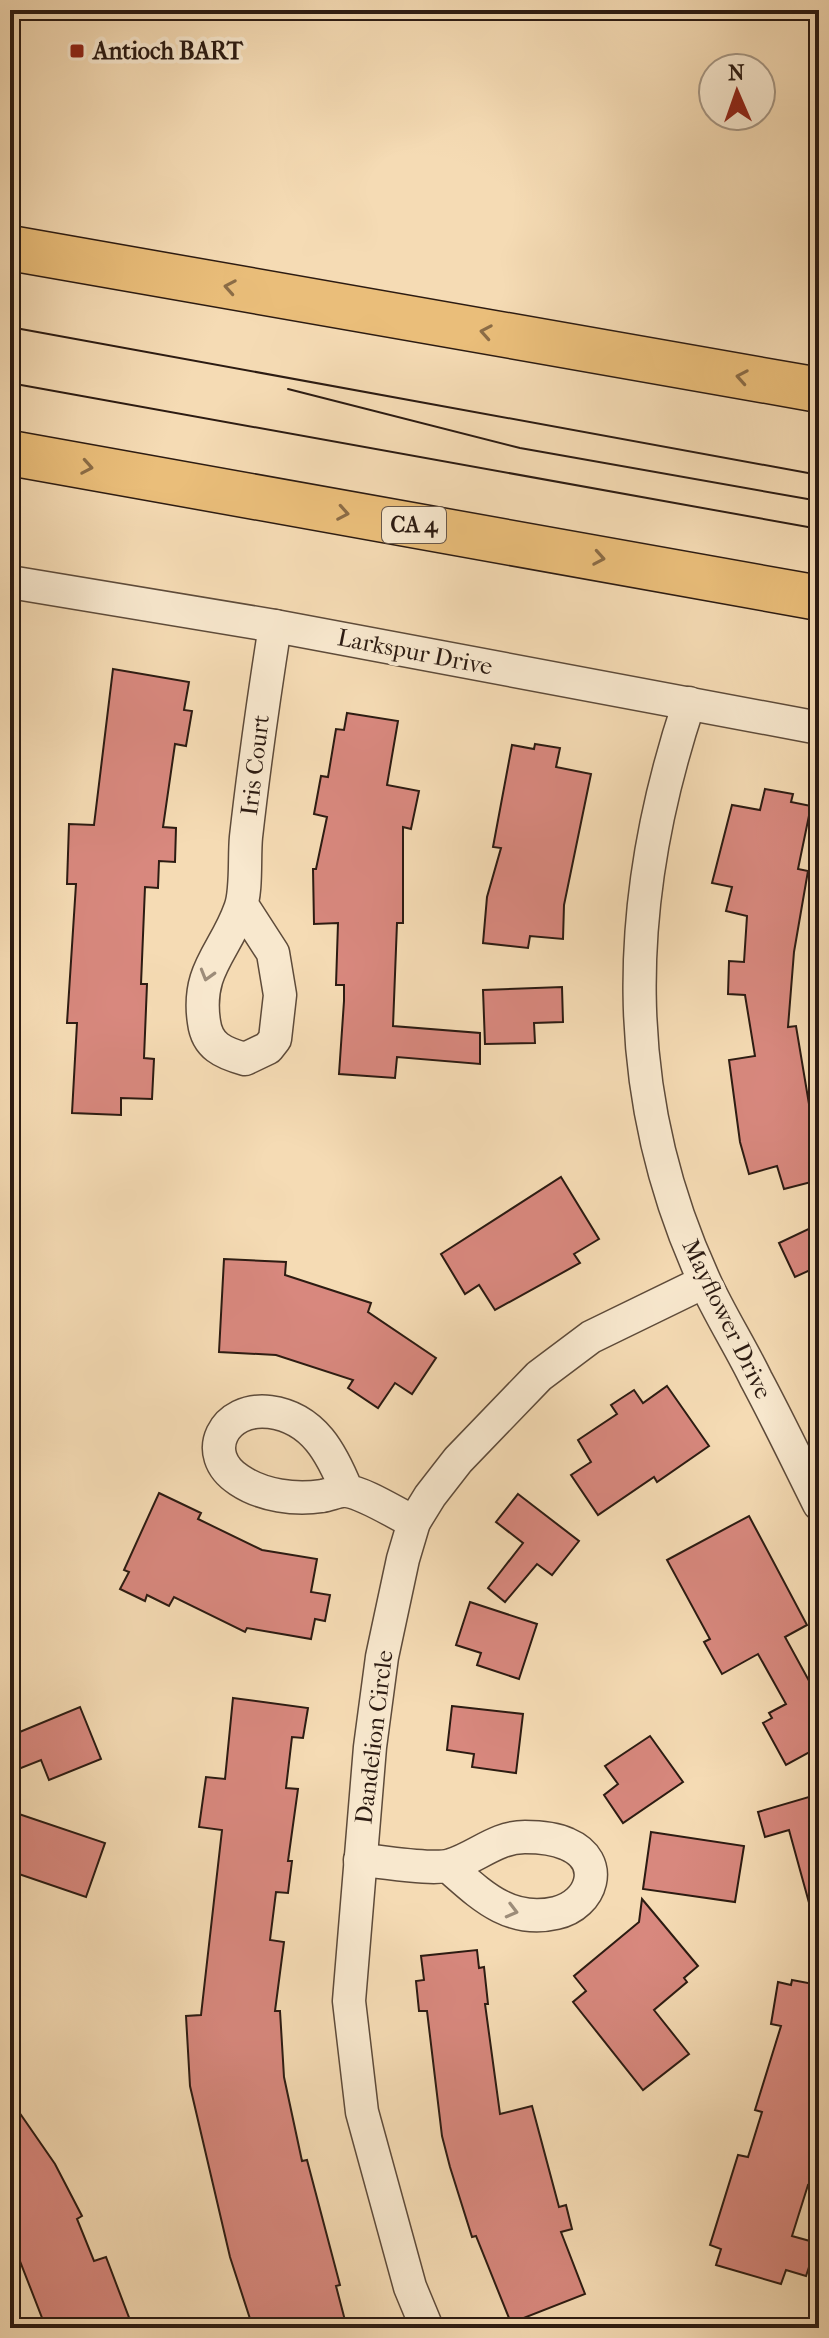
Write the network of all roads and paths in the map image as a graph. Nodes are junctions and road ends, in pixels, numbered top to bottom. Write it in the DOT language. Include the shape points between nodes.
graph roads {
  1 [pos="10,248"];
  2 [pos="819,390"];
  3 [pos="10,453"];
  4 [pos="10,582"];
  5 [pos="819,598"];
  6 [pos="275,626"];
  7 [pos="689,703"];
  8 [pos="819,728"];
  9 [pos="242,905"];
  10 [pos="704,1282"];
  11 [pos="347,1491"];
  12 [pos="819,1504"];
  13 [pos="414,1522"];
  14 [pos="360,1860"];
  15 [pos="449,1867"];
  16 [pos="427,2328"];
  2 -- 1 [label="highway, one-way"];
  3 -- 5 [label="highway, CA 4, one-way"];
  4 -- 6 [label="street, Larkspur Drive"];
  6 -- 7 [label="street, Larkspur Drive"];
  6 -- 9 [label="street, Iris Court" via="252,785"];
  7 -- 8 [label="street, Larkspur Drive"];
  7 -- 10 [label="street, Mayflower Drive" via="649,852 639,1006 644,1074 660,1161"];
  10 -- 12 [label="street, Mayflower Drive"];
  10 -- 13 [label="street, Dandelion Circle" via="591,1337 539,1376 458,1460"];
  11 -- 13 [label="street"];
  13 -- 14 [label="street, Dandelion Circle" via="382,1657"];
  14 -- 15 [label="street"];
  14 -- 16 [label="street, Dandelion Circle" via="349,2001 355,2077 410,2287"];
}
